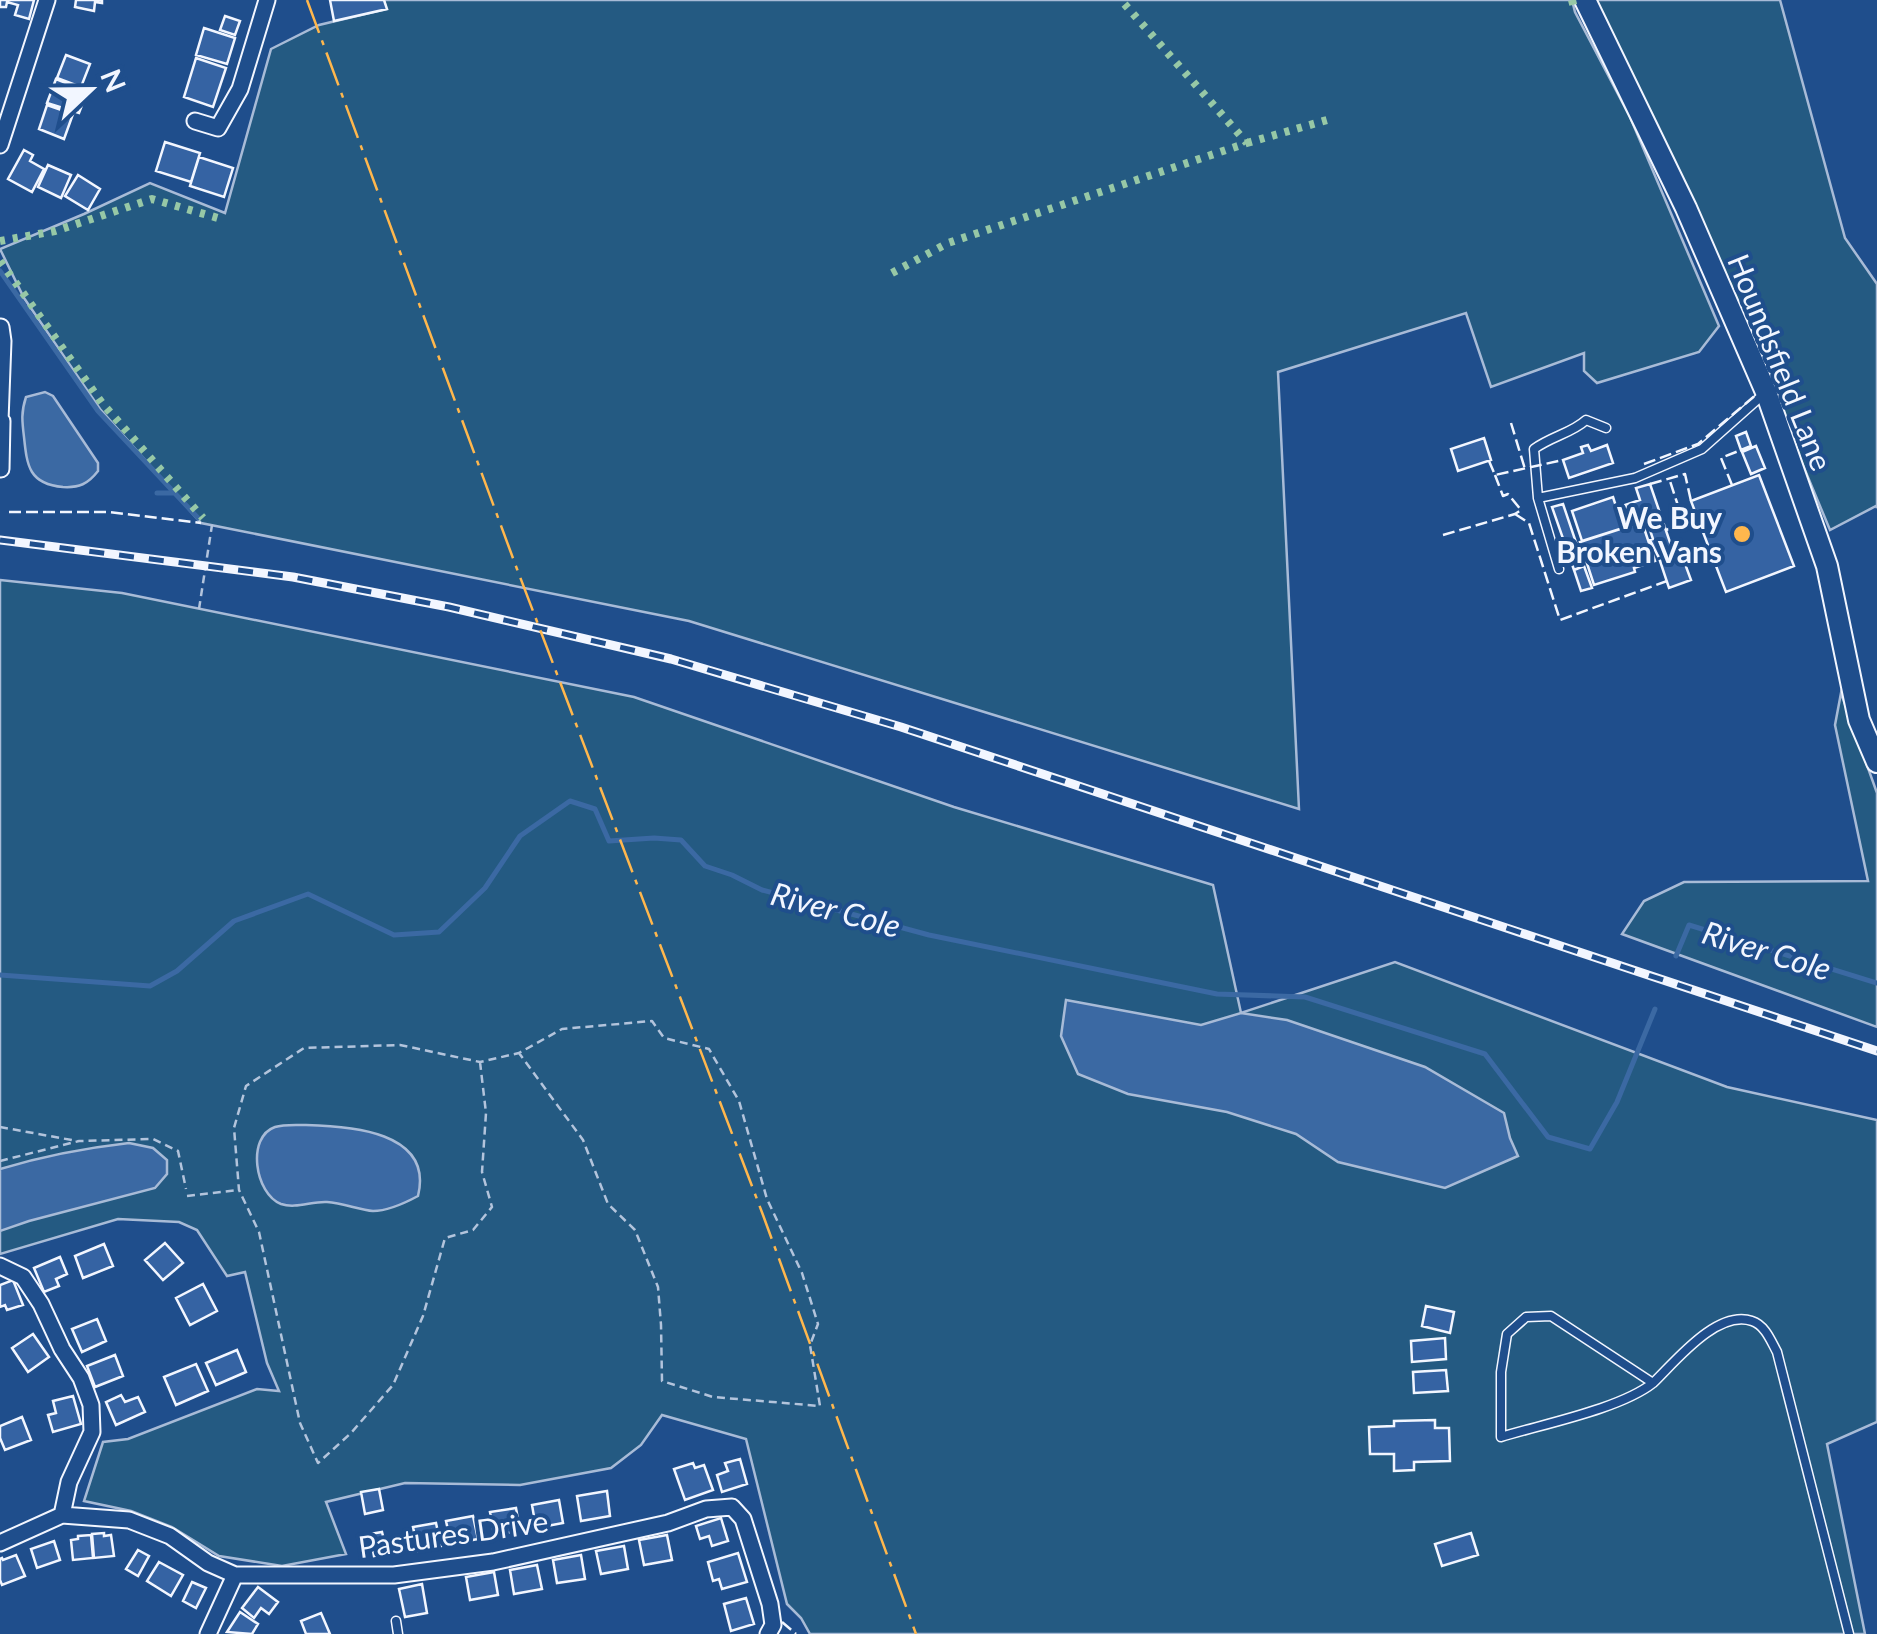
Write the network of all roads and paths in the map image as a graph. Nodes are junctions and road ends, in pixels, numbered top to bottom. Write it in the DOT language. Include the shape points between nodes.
graph roads {
  1 [pos="47,0"];
  2 [pos="267,0"];
  3 [pos="1586,0"];
  4 [pos="195,120"];
  5 [pos="0,145"];
  6 [pos="0,327"];
  7 [pos="1766,392"];
  8 [pos="1,421"];
  9 [pos="1606,428"];
  10 [pos="1,470"];
  11 [pos="1538,498"];
  12 [pos="212,526"];
  13 [pos="1559,569"];
  14 [pos="199,609"];
  15 [pos="1876,755"];
  16 [pos="519,1052"];
  17 [pos="480,1062"];
  18 [pos="0,1127"];
  19 [pos="79,1142"];
  20 [pos="0,1161"];
  21 [pos="186,1189"];
  22 [pos="239,1190"];
  23 [pos="187,1196"];
  24 [pos="0,1266"];
  25 [pos="1653,1383"];
  26 [pos="62,1515"];
  27 [pos="0,1542"];
  28 [pos="235,1576"];
  29 [pos="396,1621"];
  30 [pos="772,1633"];
  31 [pos="208,1634"];
  32 [pos="398,1634"];
  33 [pos="1849,1634"];
  1 -- 5 [label="street"];
  2 -- 4 [label="street" via="240,89 218,128"];
  3 -- 7 [label="street, Houndsfield Lane"];
  6 -- 8 [label="street"];
  7 -- 11 [label="lane" via="1702,449 1635,478"];
  7 -- 15 [label="street, Houndsfield Lane" via="1827,566 1860,720"];
  8 -- 10 [label="street"];
  9 -- 11 [label="lane" via="1586,420 1534,448"];
  11 -- 13 [label="lane"];
  12 -- 14 [label="path"];
  16 -- 16 [label="path" via="562,1029 652,1020 664,1038 709,1050 739,1101 767,1199 818,1324 810,1344 820,1406 712,1397 662,1381 658,1287 635,1230 608,1204 583,1140"];
  16 -- 17 [label="path"];
  17 -- 22 [label="path" via="400,1045 304,1048 246,1086 234,1128"];
  17 -- 22 [label="path" via="486,1113 482,1172 492,1208 473,1230 446,1238 423,1316 392,1385 318,1463 300,1422 259,1232"];
  18 -- 19 [label="path"];
  19 -- 20 [label="path"];
  19 -- 21 [label="path" via="153,1138 178,1150"];
  22 -- 23 [label="path"];
  24 -- 26 [label="street" via="23,1276 90,1405 92,1432"];
  25 -- 25 [label="lane" via="1613,1404 1501,1436 1508,1334 1526,1317 1551,1316"];
  25 -- 33 [label="lane" via="1708,1330 1752,1321 1766,1331 1791,1400"];
  26 -- 27 [label="street, Pastures Drive"];
  26 -- 28 [label="street, Pastures Drive" via="129,1520 170,1536"];
  28 -- 30 [label="street, Pastures Drive" via="394,1575 493,1562 732,1508 744,1520 760,1570"];
  28 -- 31 [label="street"];
  29 -- 32 [label="lane"];
}
